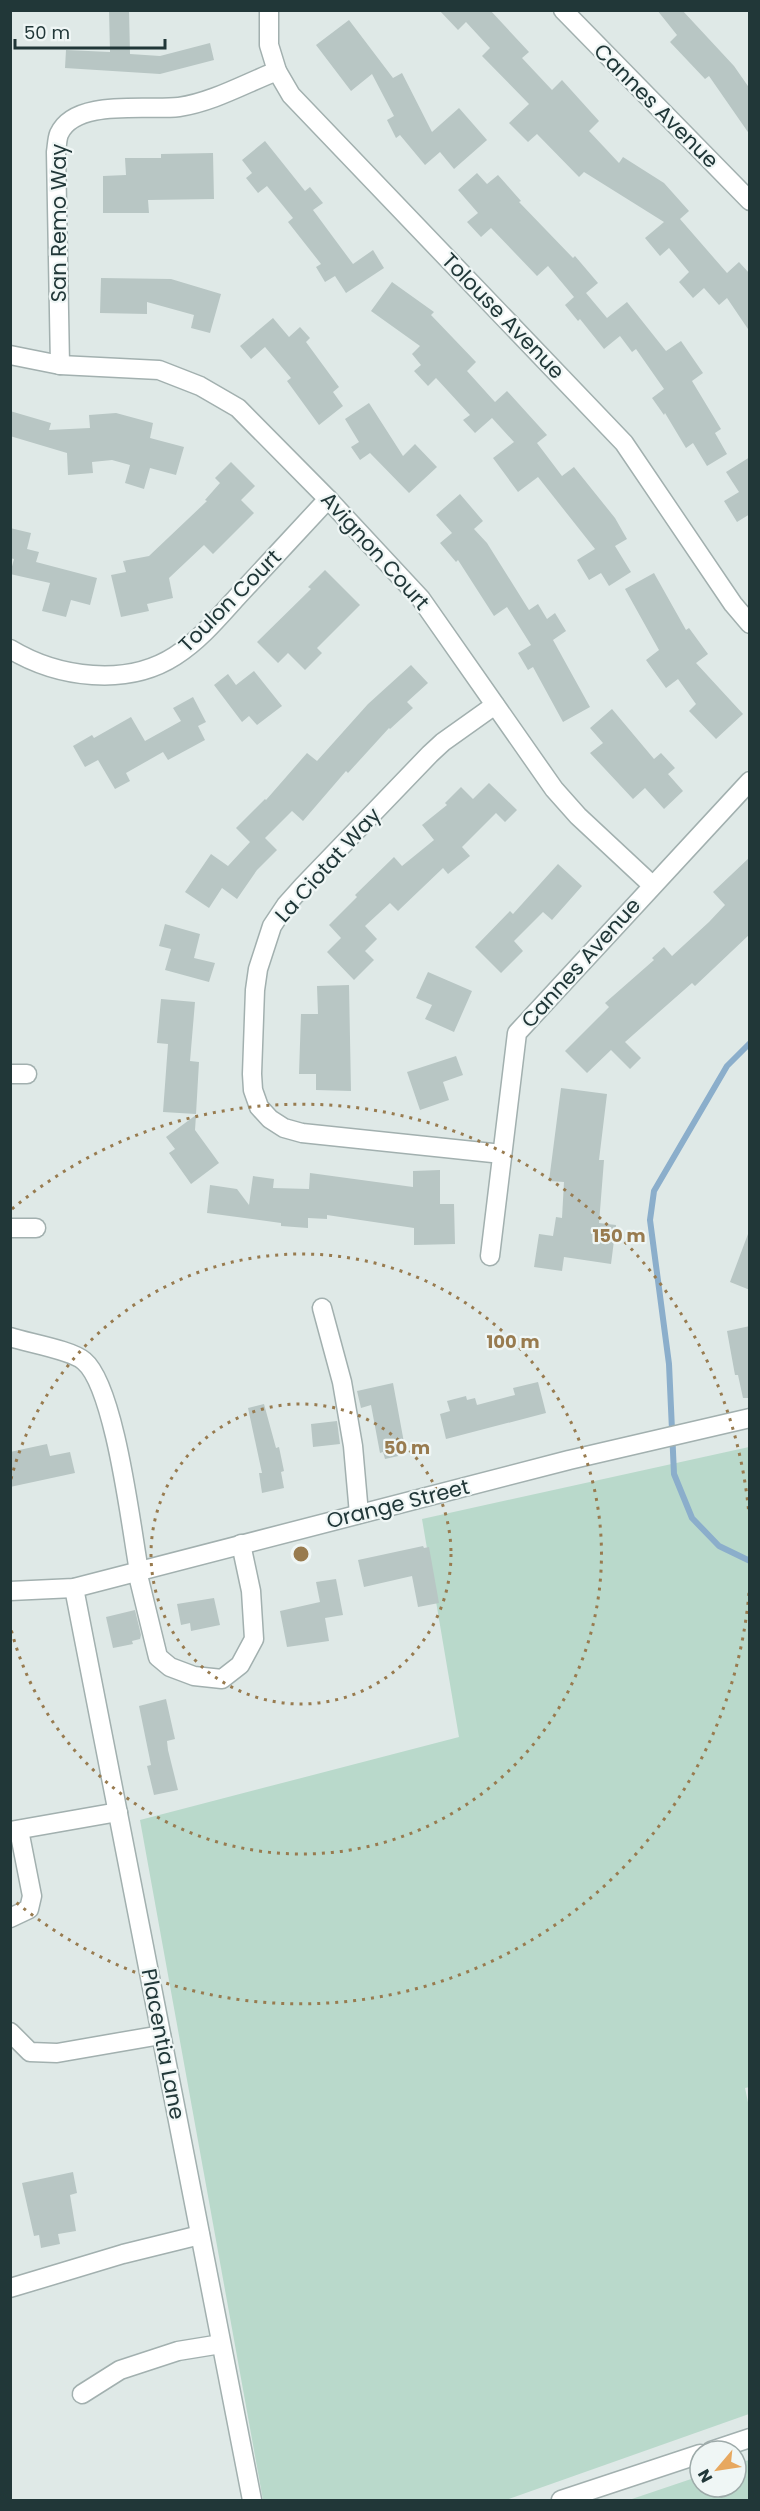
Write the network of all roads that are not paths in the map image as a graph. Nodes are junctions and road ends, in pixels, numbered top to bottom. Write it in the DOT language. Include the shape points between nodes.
graph roads {
  1 [pos="269,10"];
  2 [pos="563,10"];
  3 [pos="277,70"];
  4 [pos="750,201"];
  5 [pos="10,355"];
  6 [pos="60,365"];
  7 [pos="328,499"];
  8 [pos="750,624"];
  9 [pos="10,649"];
  10 [pos="495,705"];
  11 [pos="750,781"];
  12 [pos="652,885"];
  13 [pos="502,1154"];
  14 [pos="10,1228"];
  15 [pos="36,1228"];
  16 [pos="490,1256"];
  17 [pos="321,1308"];
  18 [pos="10,1337"];
  19 [pos="750,1418"];
  20 [pos="359,1514"];
  21 [pos="241,1544"];
  22 [pos="138,1571"];
  23 [pos="74,1588"];
  24 [pos="10,1592"];
  25 [pos="117,1812"];
  26 [pos="15,1831"];
  27 [pos="10,1918"];
  28 [pos="10,2032"];
  29 [pos="161,2035"];
  30 [pos="200,2235"];
  31 [pos="10,2288"];
  32 [pos="221,2344"];
  33 [pos="82,2394"];
  34 [pos="688,2458"];
  35 [pos="252,2500"];
  36 [pos="561,2500"];
  1 -- 3 [label="street, Tolouse Avenue" via="269,45"];
  2 -- 4 [label="street, Cannes Avenue"];
  3 -- 6 [label="street, San Remo Way" via="180,107 85,112 69,121 59,133 56,152"];
  3 -- 8 [label="street, Tolouse Avenue" via="291,95 624,443"];
  5 -- 6 [label="street, Avignon Court"];
  6 -- 7 [label="street, Avignon Court" via="159,370 200,386 238,408"];
  7 -- 9 [label="street, Toulon Court" via="208,628 174,656 124,674 99,676 43,664"];
  7 -- 10 [label="street, Avignon Court" via="421,599"];
  10 -- 12 [label="street, Avignon Court" via="554,789"];
  10 -- 13 [label="street, La Ciotat Way" via="436,748 303,886 272,926 255,990 252,1074 259,1107 284,1128"];
  11 -- 12 [label="street, Cannes Avenue"];
  12 -- 13 [label="street, Cannes Avenue" via="517,1033"];
  13 -- 16 [label="street, Cannes Avenue"];
  14 -- 15 [label="street"];
  17 -- 20 [label="street" via="342,1382"];
  18 -- 22 [label="street" via="84,1360 99,1383 112,1420"];
  19 -- 20 [label="street, Orange Street"];
  20 -- 21 [label="street, Orange Street"];
  21 -- 22 [label="street, Orange Street"];
  21 -- 22 [label="street" via="251,1591 254,1639 240,1665 222,1679 194,1676 170,1667 158,1657"];
  22 -- 23 [label="street, Orange Street"];
  23 -- 24 [label="street, Orange Street"];
  23 -- 25 [label="street, Placentia Lane"];
  25 -- 26 [label="street"];
  25 -- 29 [label="street, Placentia Lane"];
  26 -- 27 [label="street" via="32,1896 29,1909"];
  28 -- 29 [label="street" via="30,2052 57,2053"];
  29 -- 30 [label="street, Placentia Lane"];
  30 -- 31 [label="street"];
  30 -- 32 [label="street, Placentia Lane"];
  32 -- 33 [label="street" via="177,2351 120,2370"];
  32 -- 35 [label="street, Placentia Lane"];
  34 -- 36 [label="street"];
}
